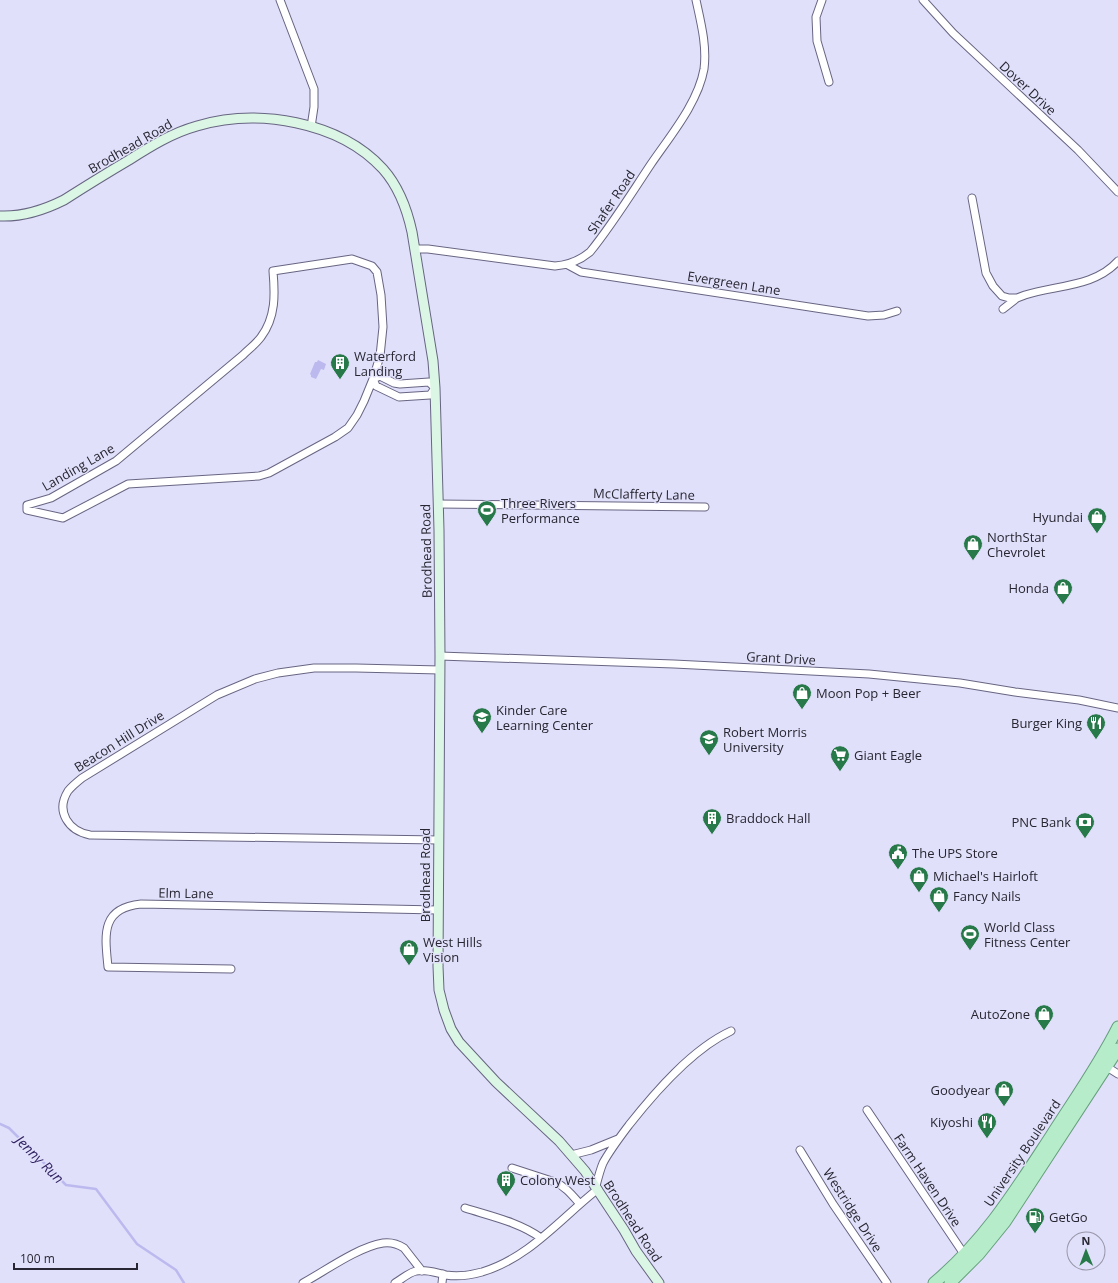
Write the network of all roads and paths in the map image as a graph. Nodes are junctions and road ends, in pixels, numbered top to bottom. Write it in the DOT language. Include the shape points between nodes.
graph roads {
  1 [pos="280,0"];
  2 [pos="696,0"];
  3 [pos="822,0"];
  4 [pos="923,0"];
  5 [pos="829,82"];
  6 [pos="310,127"];
  7 [pos="1118,192"];
  8 [pos="972,198"];
  9 [pos="0,216"];
  10 [pos="415,249"];
  11 [pos="1118,261"];
  12 [pos="568,265"];
  13 [pos="1017,298"];
  14 [pos="1003,309"];
  15 [pos="897,311"];
  16 [pos="373,380"];
  17 [pos="435,388"];
  18 [pos="438,504"];
  19 [pos="705,507"];
  20 [pos="440,656"];
  21 [pos="440,670"];
  22 [pos="1118,708"];
  23 [pos="438,840"];
  24 [pos="438,910"];
  25 [pos="231,969"];
  26 [pos="1118,1027"];
  27 [pos="731,1031"];
  28 [pos="1118,1049"];
  29 [pos="1107,1067"];
  30 [pos="1118,1074"];
  31 [pos="867,1110"];
  32 [pos="619,1138"];
  33 [pos="800,1150"];
  34 [pos="571,1155"];
  35 [pos="512,1168"];
  36 [pos="597,1188"];
  37 [pos="580,1204"];
  38 [pos="465,1208"];
  39 [pos="541,1238"];
  40 [pos="967,1259"];
  41 [pos="422,1271"];
  42 [pos="443,1274"];
  43 [pos="303,1283"];
  44 [pos="395,1283"];
  45 [pos="442,1283"];
  46 [pos="659,1283"];
  47 [pos="887,1283"];
  48 [pos="934,1283"];
  49 [pos="950,1283"];
  1 -- 6 [label="street" via="314,89"];
  2 -- 12 [label="street, Shafer Road" via="705,53 697,92 680,122 597,244 582,258"];
  3 -- 5 [label="street" via="816,17 817,41"];
  4 -- 7 [label="street, Dover Drive" via="953,34 1078,150"];
  6 -- 9 [label="main road, Brodhead Road" via="264,118 241,118 196,126 154,144 64,200 28,213"];
  6 -- 10 [label="main road, Brodhead Road" via="330,134 368,155 392,180 410,218"];
  8 -- 13 [label="street" via="986,273 1002,296"];
  10 -- 12 [label="street, Shafer Road" via="543,265"];
  10 -- 17 [label="main road, Brodhead Road"];
  11 -- 13 [label="street" via="1110,270 1096,278"];
  12 -- 15 [label="street, Evergreen Lane" via="581,272 868,316"];
  13 -- 14 [label="street"];
  16 -- 16 [label="street, Landing Lane" via="380,356 383,327 377,272 372,266 352,259 273,271 273,308 269,324 260,339 116,461 51,498 27,505 27,510 63,518 128,484 259,476 269,473 348,428"];
  16 -- 17 [label="street" via="380,376 400,384 430,382"];
  16 -- 17 [label="street" via="376,386 399,398 430,395"];
  17 -- 18 [label="main road, Brodhead Road"];
  18 -- 19 [label="street, McClafferty Lane"];
  18 -- 20 [label="main road, Brodhead Road"];
  20 -- 21 [label="main road, Brodhead Road"];
  20 -- 22 [label="street, Grant Drive" via="869,674 960,683"];
  21 -- 23 [label="main road, Brodhead Road"];
  21 -- 23 [label="street, Beacon Hill Drive" via="314,668 255,679 217,695 82,778 68,791 63,806 66,821 82,834 90,835"];
  23 -- 24 [label="main road, Brodhead Road"];
  24 -- 25 [label="street, Elm Lane" via="140,904 127,906 116,912 107,928 105,940 108,967"];
  24 -- 34 [label="main road, Brodhead Road" via="439,990 451,1029 474,1059"];
  26 -- 40 [label="main road, University Boulevard" via="1097,1065 1012,1196"];
  27 -- 32 [label="street" via="707,1046 673,1074"];
  28 -- 29 [label="main road, University Boulevard"];
  29 -- 30 [label="street"];
  29 -- 40 [label="main road, University Boulevard" via="1010,1216 992,1239"];
  31 -- 40 [label="street, Farm Haven Drive"];
  32 -- 34 [label="street"];
  32 -- 36 [label="street" via="604,1162"];
  33 -- 47 [label="street, Westridge Drive"];
  34 -- 36 [label="main road, Brodhead Road"];
  35 -- 37 [label="street" via="562,1185"];
  36 -- 37 [label="street"];
  36 -- 46 [label="main road, Brodhead Road"];
  37 -- 39 [label="street"];
  38 -- 39 [label="street" via="514,1224"];
  39 -- 42 [label="street" via="493,1268 470,1274"];
  40 -- 48 [label="main road, University Boulevard"];
  40 -- 49 [label="main road, University Boulevard"];
  41 -- 42 [label="street"];
  41 -- 43 [label="street" via="400,1246 382,1243"];
  41 -- 44 [label="street" via="412,1272"];
  42 -- 45 [label="street"];
}
